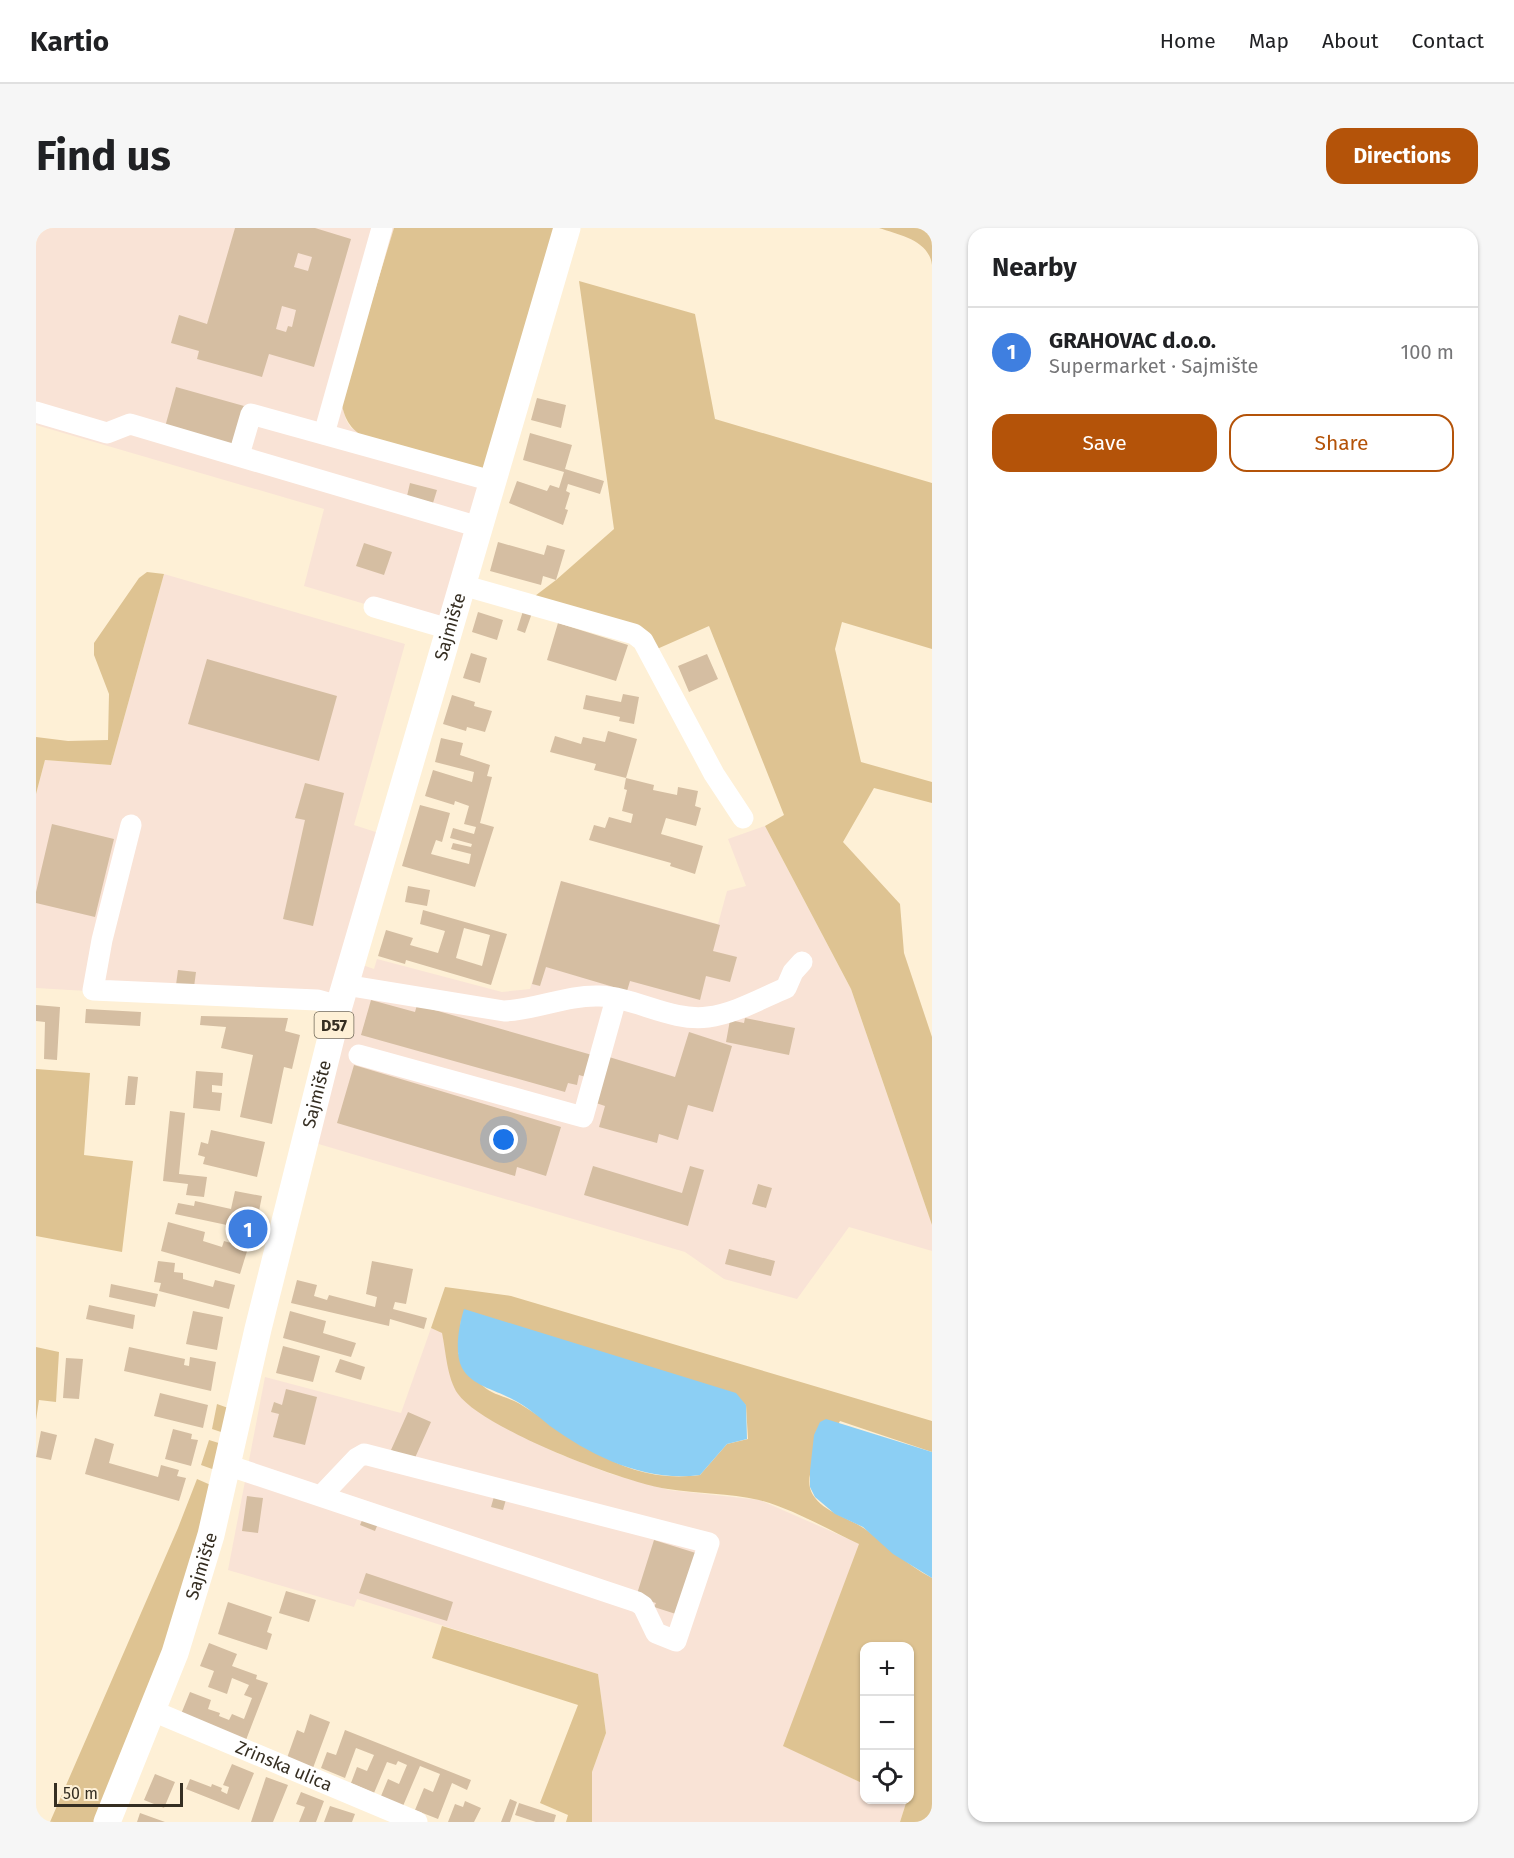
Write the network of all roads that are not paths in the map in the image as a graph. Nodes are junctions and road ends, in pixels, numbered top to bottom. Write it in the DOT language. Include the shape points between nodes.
graph roads {
  1 [pos="382,228"];
  2 [pos="567,228"];
  3 [pos="36,412"];
  4 [pos="324,434"];
  5 [pos="239,455"];
  6 [pos="492,481"];
  7 [pos="479,526"];
  8 [pos="462,585"];
  9 [pos="374,607"];
  10 [pos="449,629"];
  11 [pos="743,818"];
  12 [pos="131,825"];
  13 [pos="802,962"];
  14 [pos="342,995"];
  15 [pos="616,999"];
  16 [pos="359,1055"];
  17 [pos="227,1465"];
  18 [pos="321,1496"];
  19 [pos="153,1711"];
  20 [pos="107,1822"];
  21 [pos="417,1822"];
  1 -- 4 [label="street"];
  2 -- 6 [label="main road, Sajmište / D57"];
  3 -- 5 [label="street" via="107,433 130,424"];
  4 -- 5 [label="street" via="251,414"];
  4 -- 6 [label="street"];
  5 -- 7 [label="street"];
  6 -- 7 [label="main road, Sajmište / D57"];
  7 -- 8 [label="main road, Sajmište / D57"];
  8 -- 10 [label="main road, Sajmište / D57"];
  8 -- 11 [label="street" via="634,634 643,641 714,774"];
  9 -- 10 [label="street"];
  10 -- 14 [label="main road, Sajmište / D57"];
  12 -- 14 [label="street" via="93,990 317,1000"];
  13 -- 15 [label="street" via="786,988 708,1017"];
  14 -- 15 [label="street" via="504,1011 525,1010 574,997"];
  14 -- 17 [label="main road, Sajmište / D57"];
  15 -- 16 [label="street" via="583,1117"];
  17 -- 18 [label="street"];
  17 -- 19 [label="main road, Sajmište / D57" via="193,1599"];
  18 -- 18 [label="street" via="364,1454 709,1543 676,1641 656,1633 643,1606 637,1602"];
  19 -- 20 [label="main road, Sajmište / D57"];
  19 -- 21 [label="street, Zrinska ulica"];
}
